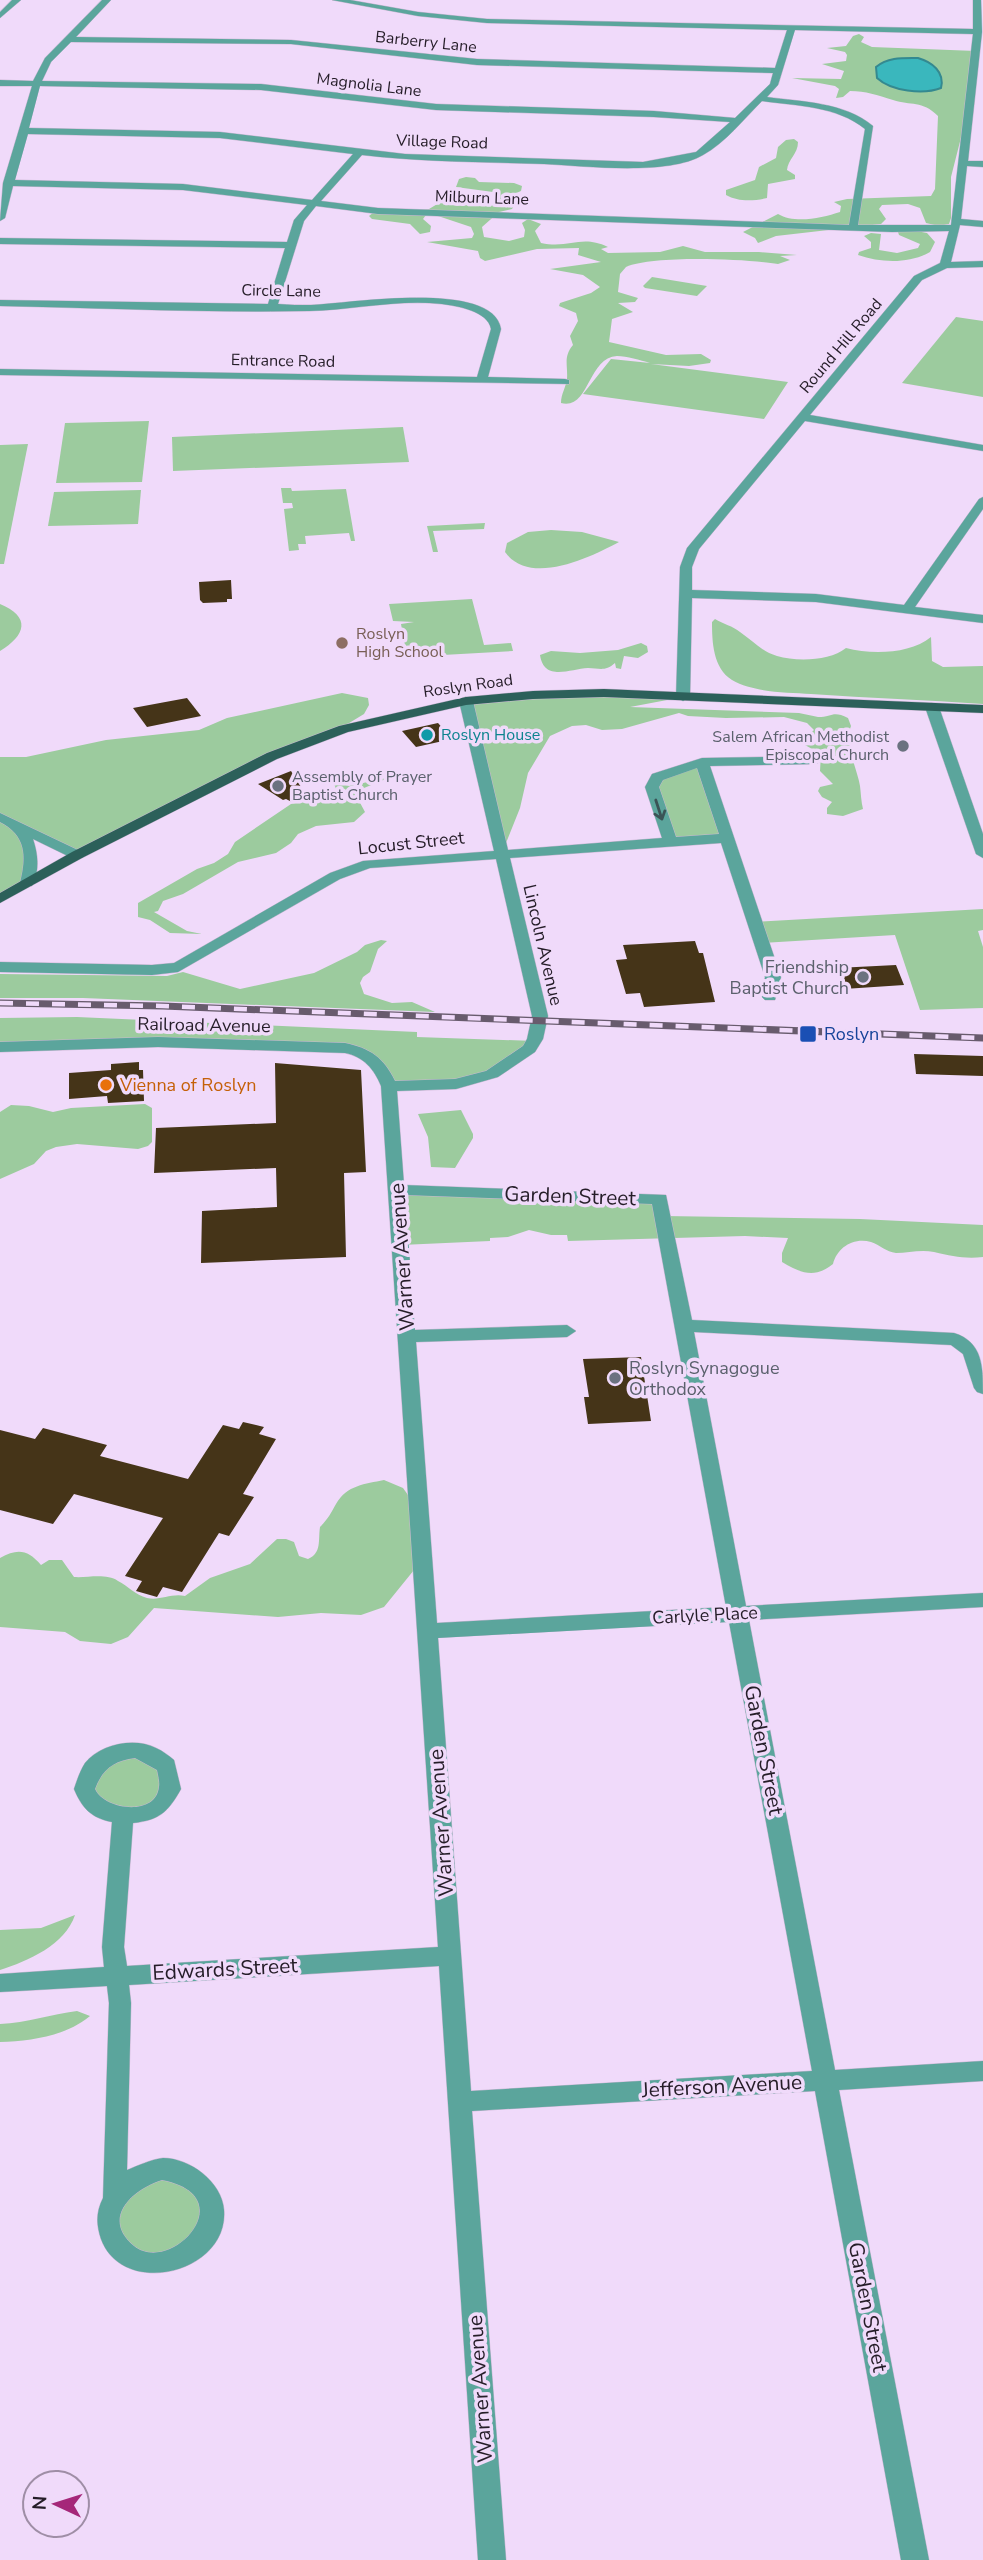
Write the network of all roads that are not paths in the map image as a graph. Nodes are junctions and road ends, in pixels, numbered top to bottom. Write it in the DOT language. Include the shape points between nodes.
graph roads {
  1 [pos="17,0"];
  2 [pos="107,0"];
  3 [pos="336,0"];
  4 [pos="977,0"];
  5 [pos="402,2"];
  6 [pos="387,9"];
  7 [pos="981,12"];
  8 [pos="0,16"];
  9 [pos="792,28"];
  10 [pos="978,32"];
  11 [pos="69,39"];
  12 [pos="979,61"];
  13 [pos="780,71"];
  14 [pos="0,83"];
  15 [pos="37,83"];
  16 [pos="759,98"];
  17 [pos="968,110"];
  18 [pos="983,111"];
  19 [pos="734,120"];
  20 [pos="22,131"];
  21 [pos="359,152"];
  22 [pos="962,163"];
  23 [pos="983,164"];
  24 [pos="8,183"];
  25 [pos="312,204"];
  26 [pos="0,218"];
  27 [pos="983,224"];
  28 [pos="956,225"];
  29 [pos="853,227"];
  30 [pos="0,241"];
  31 [pos="290,245"];
  32 [pos="983,264"];
  33 [pos="945,265"];
  34 [pos="0,303"];
  35 [pos="272,307"];
  36 [pos="0,372"];
  37 [pos="482,380"];
  38 [pos="565,382"];
  39 [pos="802,417"];
  40 [pos="983,447"];
  41 [pos="983,501"];
  42 [pos="686,594"];
  43 [pos="906,611"];
  44 [pos="983,619"];
  45 [pos="683,697"];
  46 [pos="466,701"];
  47 [pos="932,707"];
  48 [pos="983,709"];
  49 [pos="816,760"];
  50 [pos="702,762"];
  51 [pos="0,817"];
  52 [pos="21,828"];
  53 [pos="725,838"];
  54 [pos="670,842"];
  55 [pos="502,853"];
  56 [pos="983,854"];
  57 [pos="76,855"];
  58 [pos="27,883"];
  59 [pos="0,899"];
  60 [pos="0,967"];
  61 [pos="770,997"];
  62 [pos="0,1047"];
  63 [pos="389,1086"];
  64 [pos="397,1190"];
  65 [pos="686,1326"];
  66 [pos="567,1331"];
  67 [pos="407,1336"];
  68 [pos="978,1357"];
  69 [pos="983,1388"];
  70 [pos="983,1600"];
  71 [pos="739,1614"];
  72 [pos="428,1631"];
  73 [pos="123,1817"];
  74 [pos="450,1956"];
  75 [pos="116,1976"];
  76 [pos="0,1983"];
  77 [pos="983,2071"];
  78 [pos="826,2080"];
  79 [pos="460,2102"];
  80 [pos="114,2196"];
  81 [pos="492,2560"];
  82 [pos="915,2560"];
  1 -- 8 [label="street"];
  2 -- 11 [label="street"];
  3 -- 6 [label="street"];
  4 -- 7 [label="street"];
  5 -- 6 [label="street"];
  6 -- 9 [label="street" via="487,21"];
  7 -- 10 [label="street"];
  9 -- 10 [label="street"];
  9 -- 13 [label="street, Village Road"];
  10 -- 12 [label="street"];
  11 -- 13 [label="street, Barberry Lane" via="290,42 477,62"];
  11 -- 15 [label="street" via="46,63"];
  12 -- 17 [label="street"];
  13 -- 16 [label="street, Village Road" via="774,85"];
  14 -- 15 [label="street, Magnolia Lane"];
  15 -- 19 [label="street, Magnolia Lane" via="261,87 436,107"];
  15 -- 20 [label="street"];
  16 -- 19 [label="street, Village Road"];
  16 -- 29 [label="street" via="841,112 870,128"];
  17 -- 18 [label="street"];
  17 -- 22 [label="street"];
  19 -- 21 [label="street, Village Road" via="699,154 655,164"];
  20 -- 21 [label="street, Village Road" via="220,135"];
  20 -- 24 [label="street"];
  21 -- 25 [label="street"];
  22 -- 23 [label="street"];
  22 -- 28 [label="street"];
  24 -- 25 [label="street, Milburn Lane" via="183,187"];
  24 -- 26 [label="street"];
  25 -- 29 [label="street, Milburn Lane" via="378,211"];
  25 -- 31 [label="street" via="299,220"];
  27 -- 28 [label="street, Milburn Lane"];
  28 -- 29 [label="street, Milburn Lane"];
  28 -- 33 [label="street"];
  30 -- 31 [label="street"];
  31 -- 35 [label="street"];
  32 -- 33 [label="street"];
  33 -- 39 [label="street, Round Hill Road" via="918,278"];
  34 -- 35 [label="street, Circle Lane"];
  35 -- 37 [label="street, Circle Lane" via="414,300 467,306 488,315 496,326"];
  36 -- 37 [label="street, Entrance Road"];
  37 -- 38 [label="street, Entrance Road"];
  39 -- 40 [label="street"];
  39 -- 42 [label="street, Round Hill Road" via="693,548 685,567"];
  41 -- 43 [label="street"];
  42 -- 43 [label="street" via="816,598"];
  42 -- 45 [label="street, Round Hill Road"];
  43 -- 44 [label="street"];
  45 -- 46 [label="main road, Roslyn Road" via="604,693"];
  45 -- 47 [label="main road, Roslyn Road"];
  46 -- 55 [label="street, Lincoln Avenue"];
  46 -- 57 [label="main road, Roslyn Road" via="344,729 272,756"];
  47 -- 48 [label="main road, Roslyn Road"];
  47 -- 56 [label="street"];
  49 -- 50 [label="street"];
  50 -- 53 [label="street"];
  50 -- 54 [label="street, one-way" via="653,781"];
  51 -- 52 [label="street"];
  52 -- 57 [label="street"];
  52 -- 58 [label="street" via="31,858"];
  53 -- 54 [label="street, Locust Street"];
  53 -- 61 [label="street" via="773,977"];
  54 -- 55 [label="street, Locust Street"];
  55 -- 60 [label="street, Locust Street" via="377,862 349,870 171,969"];
  55 -- 63 [label="street, Lincoln Avenue" via="540,1011 534,1042 513,1061 481,1078 456,1084"];
  57 -- 58 [label="main road, Roslyn Road"];
  58 -- 59 [label="main road, Roslyn Road"];
  62 -- 63 [label="street, Railroad Avenue" via="158,1042 345,1048 371,1058"];
  63 -- 64 [label="street, Warner Avenue"];
  64 -- 65 [label="street, Garden Street" via="660,1199"];
  64 -- 67 [label="street, Warner Avenue"];
  65 -- 68 [label="street" via="943,1338 965,1343"];
  65 -- 71 [label="street, Garden Street"];
  66 -- 67 [label="street"];
  67 -- 72 [label="street, Warner Avenue"];
  68 -- 69 [label="street"];
  70 -- 71 [label="street, Carlyle Place"];
  71 -- 72 [label="street, Carlyle Place"];
  71 -- 78 [label="street, Garden Street"];
  72 -- 74 [label="street, Warner Avenue"];
  73 -- 75 [label="street" via="113,1947"];
  74 -- 75 [label="street, Edwards Street"];
  74 -- 79 [label="street, Warner Avenue"];
  75 -- 76 [label="street, Edwards Street"];
  75 -- 80 [label="street" via="120,2003"];
  77 -- 78 [label="street, Jefferson Avenue"];
  78 -- 79 [label="street, Jefferson Avenue"];
  78 -- 82 [label="street, Garden Street"];
  79 -- 81 [label="street, Warner Avenue"];
  80 -- 80 [label="street" via="108,2220 110,2235 118,2247 145,2262 177,2258 191,2250 209,2225 209,2197 202,2185 178,2170 147,2171 128,2181"];
}
